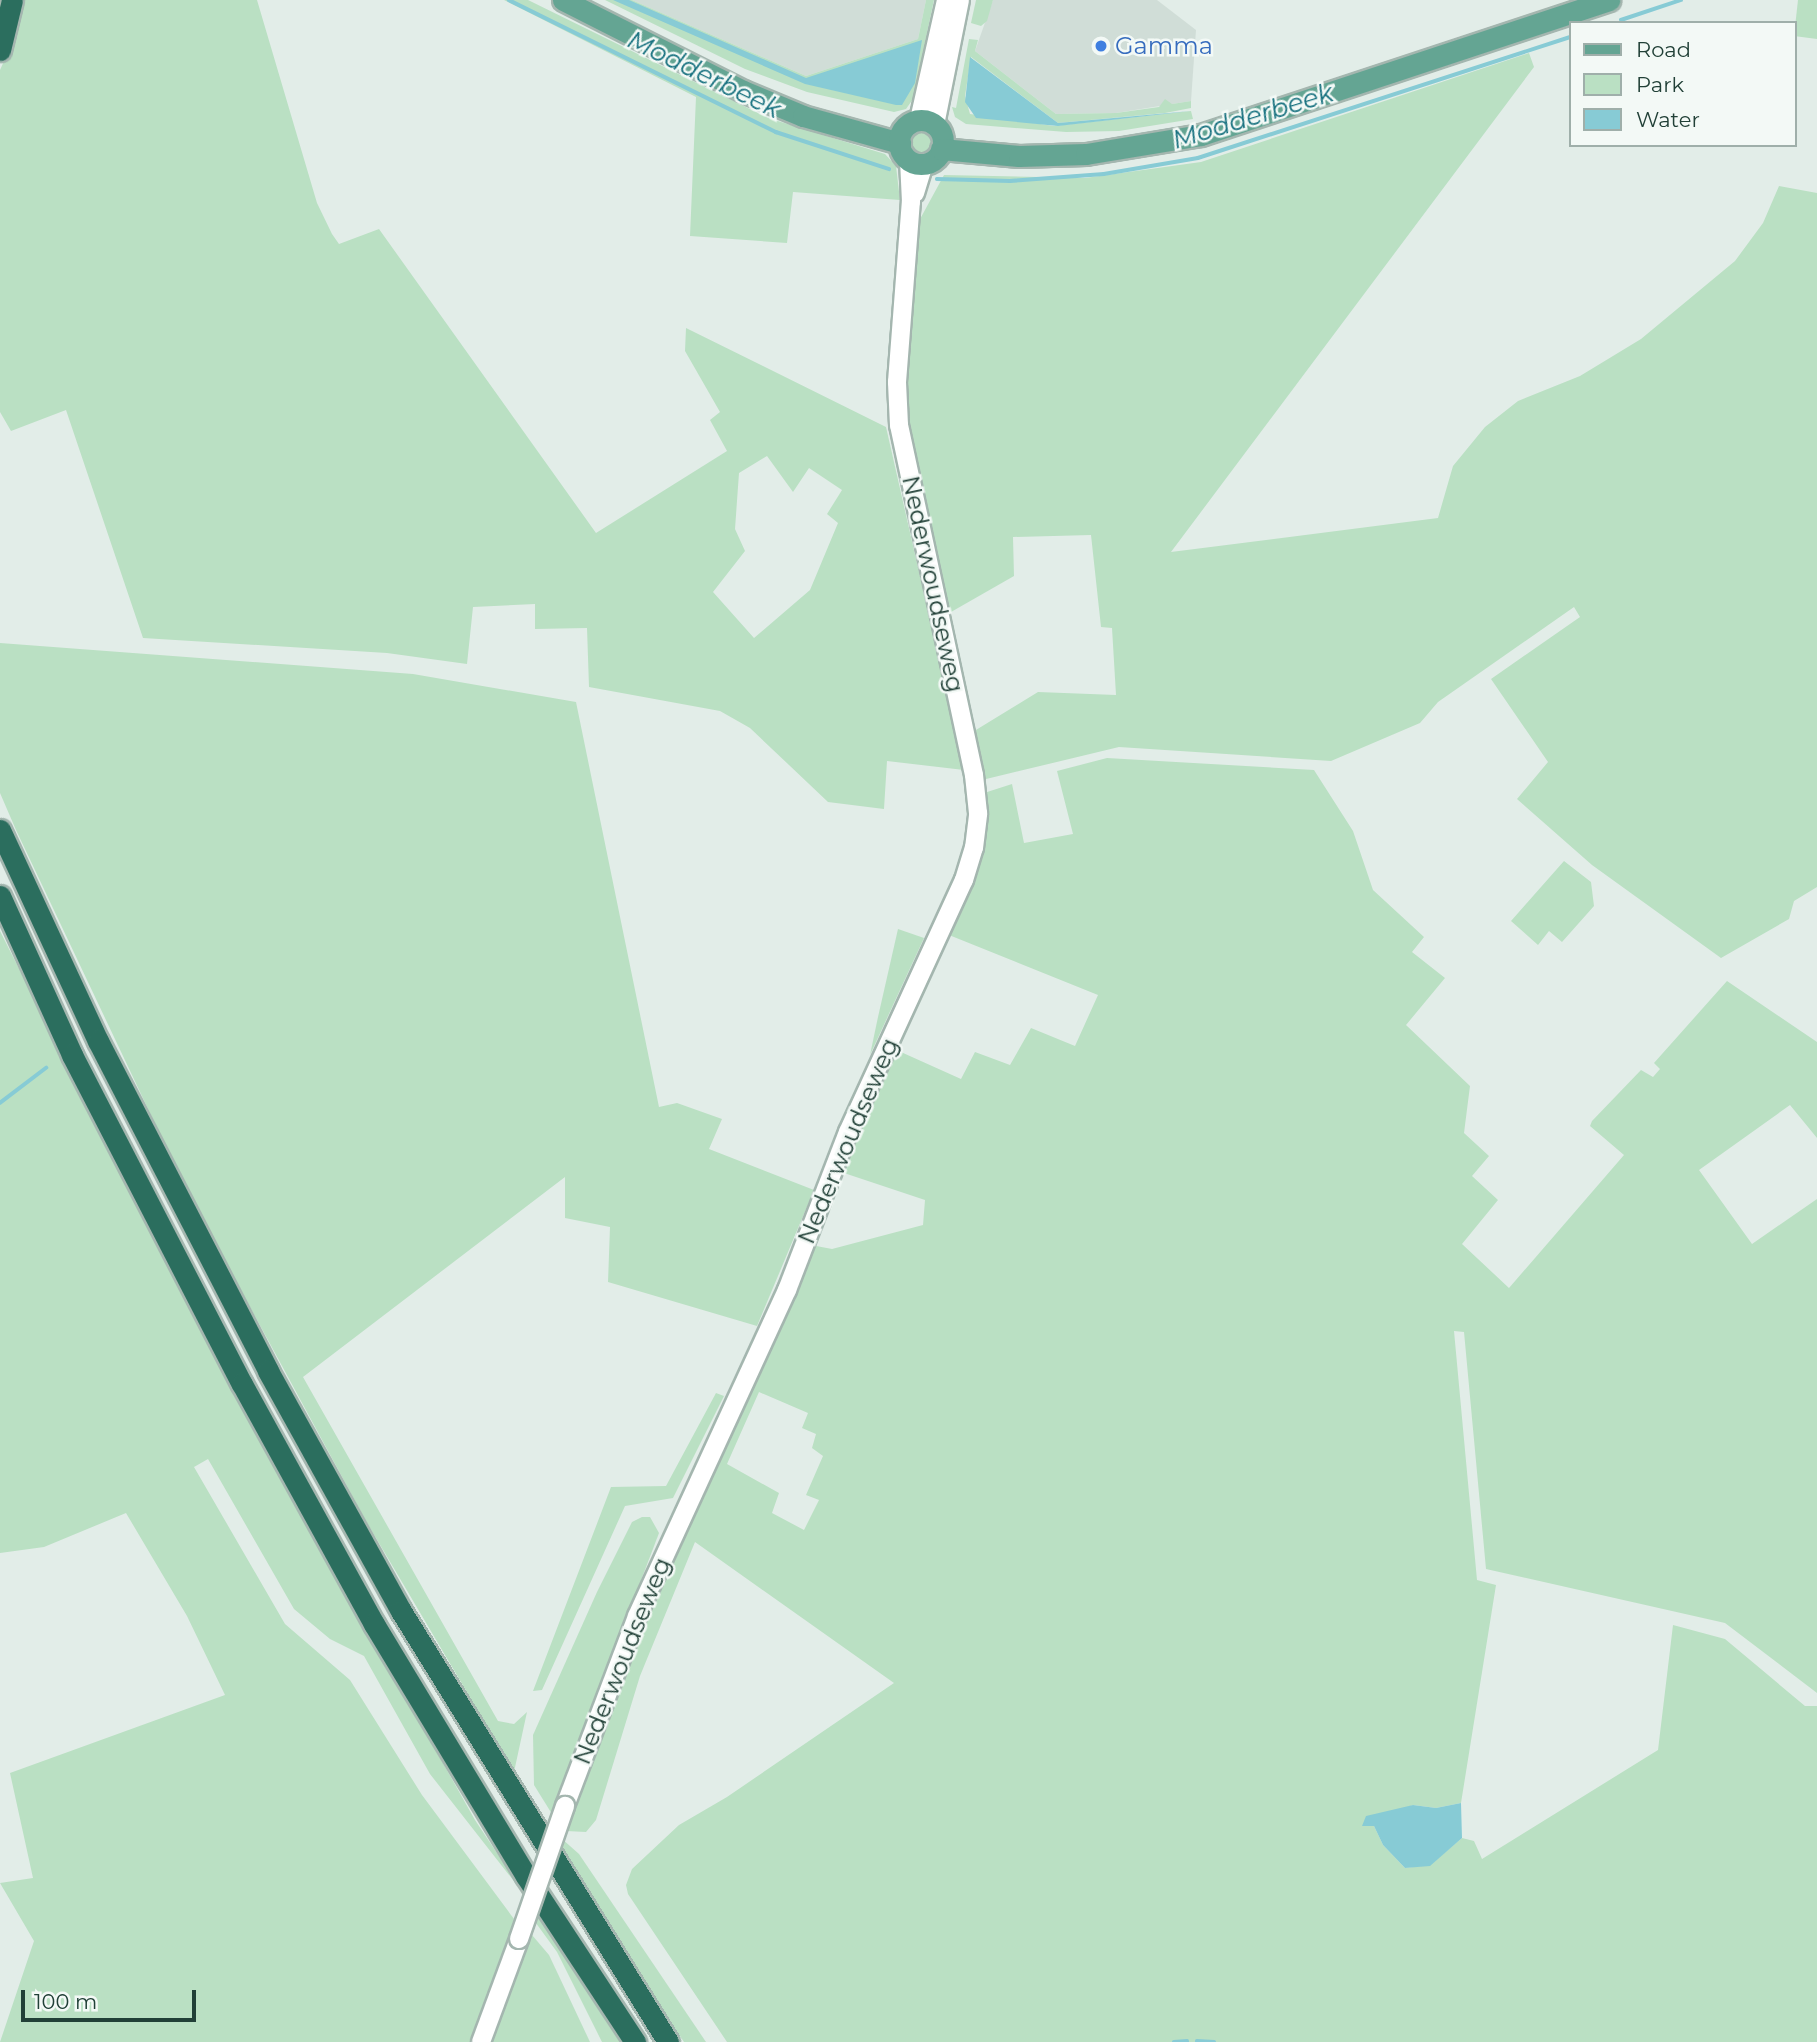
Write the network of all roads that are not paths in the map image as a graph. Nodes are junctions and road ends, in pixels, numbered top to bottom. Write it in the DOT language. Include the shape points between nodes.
graph roads {
  1 [pos="12,0"];
  2 [pos="562,0"];
  3 [pos="946,0"];
  4 [pos="960,0"];
  5 [pos="1609,0"];
  6 [pos="0,50"];
  7 [pos="922,141"];
  8 [pos="0,830"];
  9 [pos="0,895"];
  10 [pos="481,2042"];
  11 [pos="635,2042"];
  12 [pos="668,2042"];
  1 -- 6 [label="highway"];
  2 -- 7 [label="main road" via="743,91"];
  3 -- 7 [label="street"];
  4 -- 7 [label="street"];
  5 -- 7 [label="main road" via="1201,135 1109,151"];
  7 -- 10 [label="street, Nederwoudseweg, bridge" via="911,202 897,382 899,425 974,775 978,813 974,848 964,880 848,1132 787,1290 637,1616"];
  8 -- 12 [label="highway" via="98,1041 281,1395 401,1611"];
  9 -- 11 [label="highway" via="72,1055 242,1384 368,1612 526,1876"];
}
